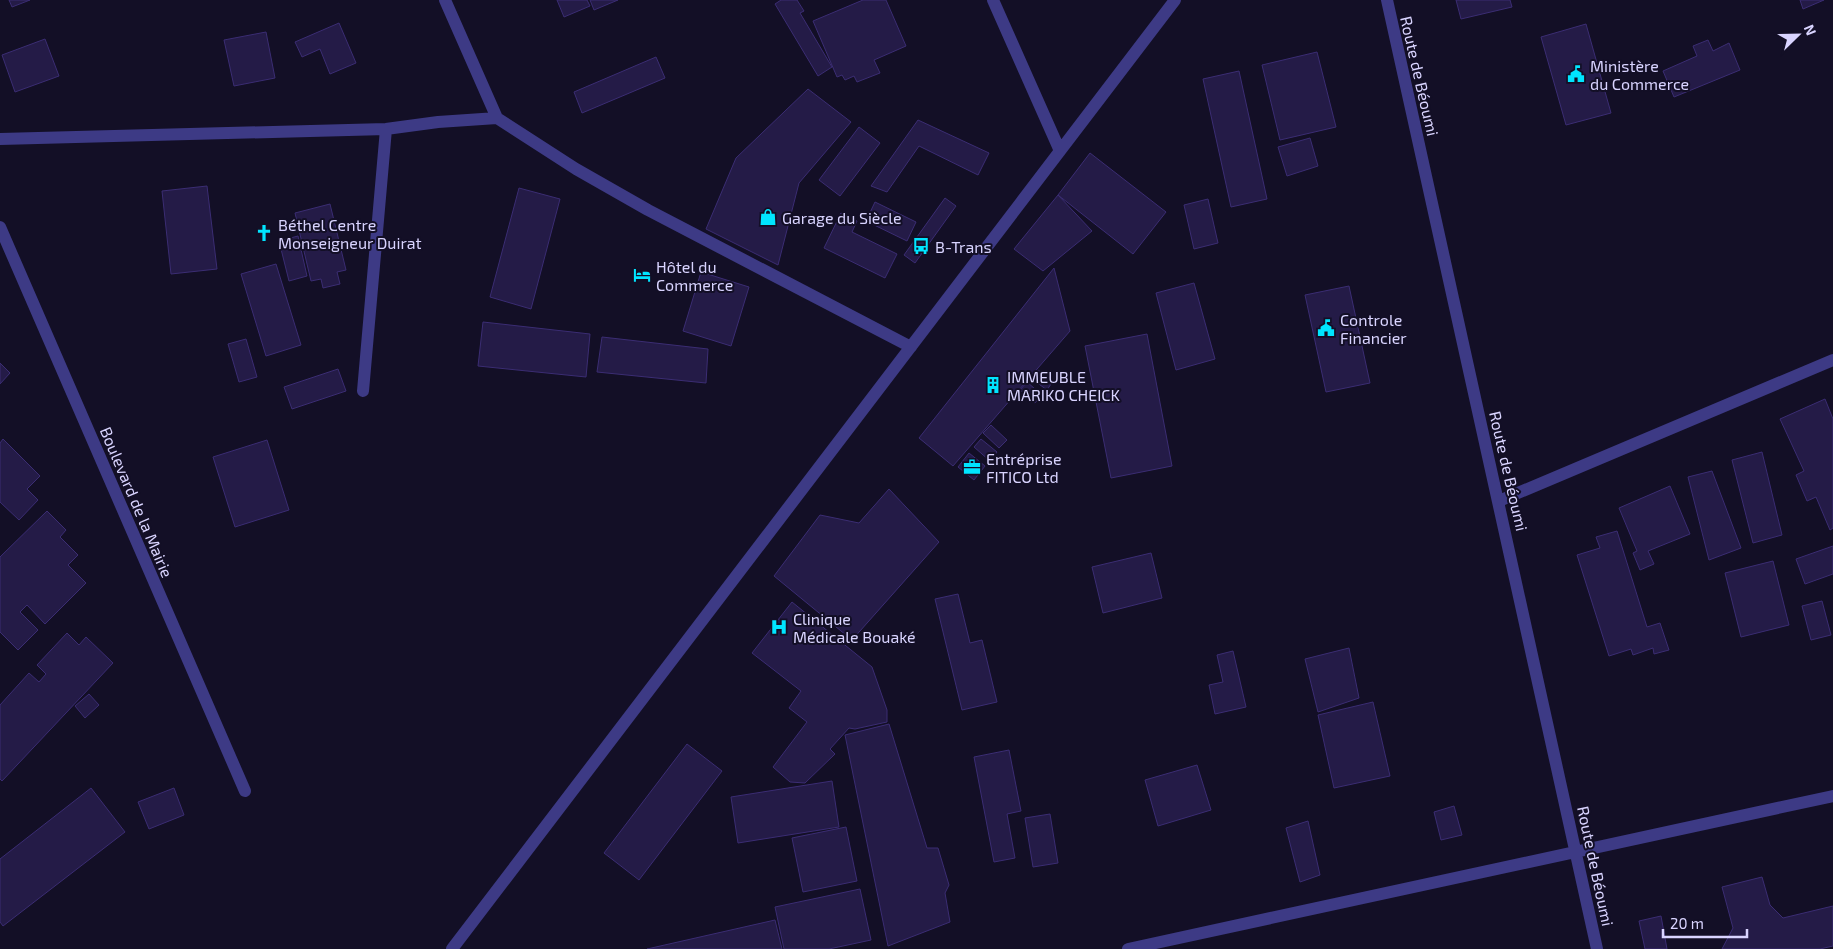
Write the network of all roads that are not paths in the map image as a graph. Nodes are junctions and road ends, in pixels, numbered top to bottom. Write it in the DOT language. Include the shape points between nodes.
graph roads {
  1 [pos="445,0"];
  2 [pos="993,0"];
  3 [pos="1175,0"];
  4 [pos="1387,0"];
  5 [pos="497,118"];
  6 [pos="386,128"];
  7 [pos="0,139"];
  8 [pos="1060,151"];
  9 [pos="0,227"];
  10 [pos="911,347"];
  11 [pos="1833,360"];
  12 [pos="363,391"];
  13 [pos="1499,501"];
  14 [pos="245,791"];
  15 [pos="1833,796"];
  16 [pos="1576,852"];
  17 [pos="452,949"];
  18 [pos="1128,949"];
  19 [pos="1597,949"];
  1 -- 5 [label="street"];
  2 -- 8 [label="street"];
  3 -- 8 [label="street"];
  4 -- 13 [label="street, Route de Béoumi"];
  5 -- 6 [label="street"];
  5 -- 10 [label="street" via="648,210"];
  6 -- 7 [label="street"];
  6 -- 12 [label="street"];
  8 -- 10 [label="street"];
  9 -- 14 [label="street, Boulevard de la Mairie"];
  10 -- 17 [label="street"];
  11 -- 13 [label="street"];
  13 -- 16 [label="street, Route de Béoumi"];
  15 -- 16 [label="street"];
  16 -- 18 [label="street"];
  16 -- 19 [label="street, Route de Béoumi"];
}
